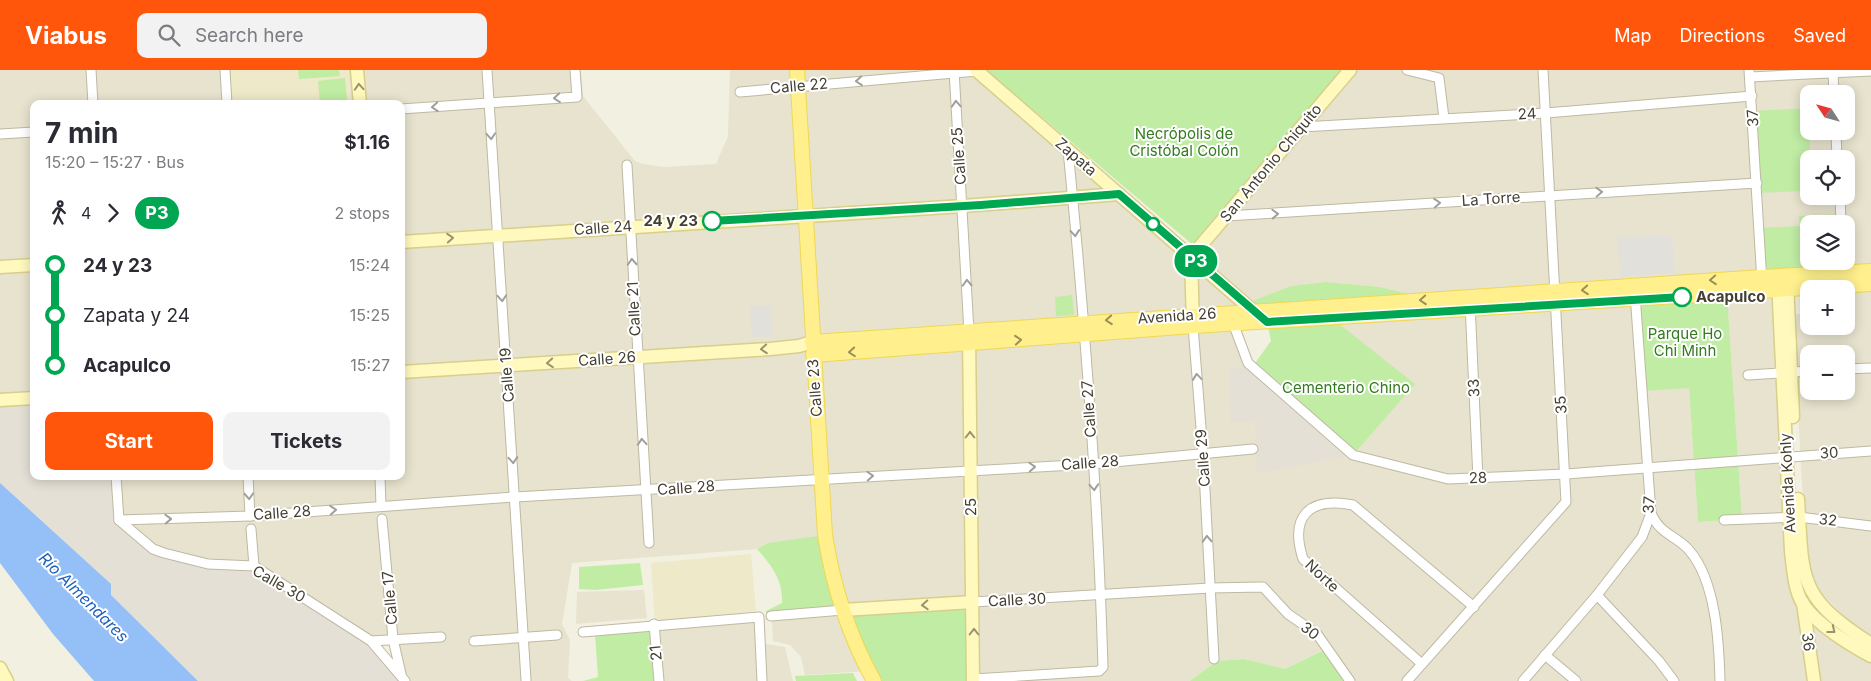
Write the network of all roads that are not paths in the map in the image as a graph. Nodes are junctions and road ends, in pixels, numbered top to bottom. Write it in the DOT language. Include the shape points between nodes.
graph roads {
  1 [pos="91,70"];
  2 [pos="225,70"];
  3 [pos="357,70"];
  4 [pos="487,70"];
  5 [pos="575,70"];
  6 [pos="797,70"];
  7 [pos="977,70"];
  8 [pos="1350,70"];
  9 [pos="1407,70"];
  10 [pos="1543,70"];
  11 [pos="954,71"];
  12 [pos="1871,71"];
  13 [pos="1833,72"];
  14 [pos="1750,74"];
  15 [pos="1834,85"];
  16 [pos="798,86"];
  17 [pos="740,92"];
  18 [pos="1752,96"];
  19 [pos="93,100"];
  20 [pos="227,100"];
  21 [pos="360,100"];
  22 [pos="489,103"];
  23 [pos="405,109"];
  24 [pos="1546,113"];
  25 [pos="1444,118"];
  26 [pos="1302,127"];
  27 [pos="30,132"];
  28 [pos="0,134"];
  29 [pos="1068,150"];
  30 [pos="627,165"];
  31 [pos="1757,183"];
  32 [pos="1119,194"];
  33 [pos="1549,195"];
  34 [pos="1072,199"];
  35 [pos="963,206"];
  36 [pos="805,215"];
  37 [pos="1226,216"];
  38 [pos="630,226"];
  39 [pos="498,235"];
  40 [pos="405,242"];
  41 [pos="1191,257"];
  42 [pos="30,265"];
  43 [pos="0,267"];
  44 [pos="1855,269"];
  45 [pos="1831,270"];
  46 [pos="1871,271"];
  47 [pos="1783,282"];
  48 [pos="1762,283"];
  49 [pos="1871,284"];
  50 [pos="1635,293"];
  51 [pos="1555,298"];
  52 [pos="1470,303"];
  53 [pos="1253,311"];
  54 [pos="1192,320"];
  55 [pos="1267,322"];
  56 [pos="1234,324"];
  57 [pos="1084,328"];
  58 [pos="898,337"];
  59 [pos="970,338"];
  60 [pos="813,348"];
  61 [pos="878,350"];
  62 [pos="636,358"];
  63 [pos="506,366"];
  64 [pos="1871,368"];
  65 [pos="1855,369"];
  66 [pos="405,372"];
  67 [pos="1800,372"];
  68 [pos="1787,373"];
  69 [pos="1748,375"];
  70 [pos="30,398"];
  71 [pos="0,400"];
  72 [pos="1253,449"];
  73 [pos="1871,451"];
  74 [pos="1203,453"];
  75 [pos="1791,455"];
  76 [pos="1092,464"];
  77 [pos="1648,466"];
  78 [pos="970,471"];
  79 [pos="1566,474"];
  80 [pos="821,478"];
  81 [pos="1478,479"];
  82 [pos="116,480"];
  83 [pos="248,480"];
  84 [pos="380,480"];
  85 [pos="646,490"];
  86 [pos="515,497"];
  87 [pos="381,506"];
  88 [pos="1652,513"];
  89 [pos="250,516"];
  90 [pos="1794,517"];
  91 [pos="382,519"];
  92 [pos="119,520"];
  93 [pos="1724,520"];
  94 [pos="1871,526"];
  95 [pos="251,529"];
  96 [pos="649,543"];
  97 [pos="254,566"];
  98 [pos="1263,587"];
  99 [pos="1210,588"];
  100 [pos="1101,595"];
  101 [pos="1598,595"];
  102 [pos="974,602"];
  103 [pos="1803,604"];
  104 [pos="1474,607"];
  105 [pos="1816,609"];
  106 [pos="843,610"];
  107 [pos="771,616"];
  108 [pos="654,624"];
  109 [pos="1806,628"];
  110 [pos="583,632"];
  111 [pos="557,635"];
  112 [pos="441,637"];
  113 [pos="523,637"];
  114 [pos="393,639"];
  115 [pos="474,640"];
  116 [pos="371,641"];
  117 [pos="1870,649"];
  118 [pos="1546,655"];
  119 [pos="1214,659"];
  120 [pos="1422,664"];
  121 [pos="0,668"];
  122 [pos="404,679"];
  123 [pos="526,680"];
  124 [pos="973,680"];
  125 [pos="7,681"];
  126 [pos="659,681"];
  127 [pos="762,681"];
  128 [pos="874,681"];
  129 [pos="1350,681"];
  130 [pos="1407,681"];
  131 [pos="1522,681"];
  132 [pos="1576,681"];
  133 [pos="1674,681"];
  134 [pos="1720,681"];
  135 [pos="1814,681"];
  1 -- 19 [label="street"];
  2 -- 20 [label="street"];
  21 -- 3 [label="street, one-way"];
  4 -- 22 [label="street, Calle 19"];
  5 -- 22 [label="street, one-way" via="577,97"];
  6 -- 16 [label="main road, Calle 23"];
  7 -- 11 [label="street, Calle 22"];
  7 -- 29 [label="street, Zapata"];
  8 -- 26 [label="street, San Antonio Chiquito"];
  9 -- 25 [label="street" via="1439,78"];
  10 -- 24 [label="street, 35"];
  11 -- 16 [label="street, Calle 22, one-way"];
  35 -- 11 [label="street, Calle 25, one-way"];
  12 -- 13 [label="street"];
  13 -- 14 [label="street"];
  13 -- 15 [label="street"];
  14 -- 18 [label="street, 37"];
  16 -- 17 [label="street, Calle 22"];
  16 -- 36 [label="main road, Calle 23"];
  18 -- 24 [label="street, 24"];
  18 -- 31 [label="street, 37"];
  22 -- 23 [label="street, one-way"];
  22 -- 39 [label="street, Calle 19, one-way"];
  24 -- 25 [label="street, 24"];
  24 -- 33 [label="street, 35"];
  25 -- 26 [label="street, 24"];
  26 -- 37 [label="street, San Antonio Chiquito"];
  27 -- 28 [label="street"];
  29 -- 32 [label="street, Zapata"];
  29 -- 34 [label="street, Calle 27"];
  30 -- 38 [label="street, Calle 21"];
  33 -- 31 [label="street, La Torre, one-way"];
  31 -- 48 [label="street, 37"];
  32 -- 34 [label="street"];
  32 -- 41 [label="street, Zapata"];
  37 -- 33 [label="street, La Torre, one-way"];
  33 -- 51 [label="street, 35"];
  34 -- 35 [label="street"];
  34 -- 57 [label="street, Calle 27, one-way"];
  35 -- 36 [label="street"];
  59 -- 35 [label="street, Calle 25, one-way"];
  36 -- 38 [label="street, Calle 24"];
  36 -- 60 [label="main road, Calle 23"];
  37 -- 41 [label="street, San Antonio Chiquito"];
  38 -- 39 [label="street, Calle 24"];
  62 -- 38 [label="street, Calle 21, one-way"];
  40 -- 39 [label="street, Calle 24, one-way"];
  39 -- 63 [label="street, Calle 19, one-way"];
  41 -- 53 [label="street, Zapata"];
  41 -- 54 [label="street, Calle 29"];
  42 -- 43 [label="street"];
  44 -- 46 [label="main road, Avenida 26"];
  45 -- 47 [label="main road, Avenida 26"];
  47 -- 48 [label="main road, Avenida 26"];
  47 -- 49 [label="main road, Avenida 26"];
  47 -- 68 [label="street, Avenida Kohly"];
  48 -- 50 [label="main road, Avenida 26"];
  50 -- 51 [label="main road, Avenida 26"];
  50 -- 77 [label="street, 37"];
  51 -- 52 [label="main road, Avenida 26"];
  51 -- 79 [label="street, 35"];
  52 -- 53 [label="main road, Avenida 26, one-way"];
  52 -- 55 [label="main road, Avenida 26"];
  52 -- 81 [label="street, 33"];
  53 -- 54 [label="main road, Avenida 26"];
  53 -- 55 [label="street, Zapata"];
  54 -- 56 [label="main road, Avenida 26"];
  54 -- 57 [label="main road, Avenida 26"];
  74 -- 54 [label="street, Calle 29, one-way"];
  55 -- 56 [label="main road, Avenida 26"];
  56 -- 81 [label="street, 28" via="1248,362 1353,455 1448,479"];
  57 -- 59 [label="main road, Avenida 26"];
  57 -- 76 [label="street, Calle 27"];
  58 -- 59 [label="main road, Avenida 26"];
  58 -- 60 [label="main road, Avenida 26"];
  58 -- 61 [label="main road"];
  59 -- 61 [label="main road" via="935,346"];
  78 -- 59 [label="street, 25, one-way"];
  61 -- 60 [label="main road, one-way"];
  60 -- 62 [label="street, Calle 26, one-way"];
  60 -- 80 [label="main road, Calle 23"];
  62 -- 63 [label="street, Calle 26, one-way"];
  85 -- 62 [label="street, Calle 21, one-way"];
  63 -- 66 [label="street, Calle 26"];
  63 -- 86 [label="street, Calle 19, one-way"];
  64 -- 65 [label="street"];
  67 -- 68 [label="street"];
  68 -- 69 [label="street"];
  68 -- 75 [label="street, Avenida Kohly"];
  70 -- 71 [label="street"];
  72 -- 74 [label="street, Calle 28"];
  73 -- 75 [label="street, 30"];
  74 -- 76 [label="street, Calle 28"];
  99 -- 74 [label="street, Calle 29, one-way"];
  75 -- 77 [label="street, 28"];
  75 -- 90 [label="street, Avenida Kohly"];
  78 -- 76 [label="street, Calle 28, one-way"];
  76 -- 100 [label="street, Calle 27, one-way"];
  77 -- 79 [label="street, 28"];
  77 -- 88 [label="street, 37"];
  80 -- 78 [label="street, Calle 28, one-way"];
  78 -- 102 [label="street, 25"];
  79 -- 81 [label="street, 28"];
  79 -- 104 [label="street, 35" via="1566,502"];
  80 -- 85 [label="street, Calle 28"];
  80 -- 106 [label="main road, Calle 23" via="828,555"];
  82 -- 92 [label="street"];
  83 -- 89 [label="street, one-way"];
  84 -- 87 [label="street"];
  85 -- 86 [label="street, Calle 28"];
  85 -- 96 [label="street, Calle 21"];
  86 -- 87 [label="street, Calle 28"];
  86 -- 113 [label="street, Calle 19"];
  89 -- 87 [label="street, Calle 28, one-way"];
  88 -- 101 [label="street, 37" via="1642,537"];
  88 -- 134 [label="street" via="1663,532 1689,550 1711,592"];
  92 -- 89 [label="street, Calle 28, one-way"];
  90 -- 93 [label="street, 32"];
  90 -- 94 [label="street, 32"];
  90 -- 103 [label="street, Avenida Kohly" via="1792,563"];
  90 -- 105 [label="street, Avenida Kohly" via="1804,578"];
  91 -- 114 [label="street, Calle 17"];
  92 -- 97 [label="street, Calle 30" via="153,549 164,553 208,564"];
  95 -- 97 [label="street"];
  97 -- 116 [label="street, Calle 30"];
  98 -- 99 [label="street, Calle 30"];
  98 -- 129 [label="street, 30" via="1288,614 1317,634"];
  99 -- 100 [label="street, Calle 30"];
  99 -- 119 [label="street, Calle 29"];
  100 -- 102 [label="street, Calle 30"];
  100 -- 124 [label="street, Calle 27" via="1102,670"];
  101 -- 118 [label="street, 37"];
  101 -- 133 [label="street"];
  102 -- 106 [label="street, Calle 30, one-way"];
  124 -- 102 [label="street, 25, one-way"];
  103 -- 105 [label="street, Avenida Kohly"];
  103 -- 109 [label="street, 36"];
  104 -- 120 [label="street, 35"];
  104 -- 120 [label="street, Norte" via="1353,505 1335,501 1316,504 1306,512 1298,527 1303,559"];
  105 -- 109 [label="street"];
  105 -- 117 [label="street, Avenida Kohly" via="1842,638"];
  106 -- 107 [label="street, Calle 30"];
  106 -- 128 [label="main road, Calle 23"];
  108 -- 110 [label="street"];
  108 -- 126 [label="street, 21"];
  108 -- 127 [label="street" via="759,617"];
  109 -- 135 [label="street, 36"];
  111 -- 113 [label="street"];
  112 -- 114 [label="street"];
  113 -- 115 [label="street"];
  113 -- 123 [label="street, Calle 19"];
  114 -- 116 [label="street"];
  114 -- 122 [label="street, Calle 17"];
  116 -- 122 [label="street"];
  118 -- 131 [label="street, 37"];
  118 -- 132 [label="street"];
  120 -- 130 [label="street, 35"];
  121 -- 125 [label="street"];
}
